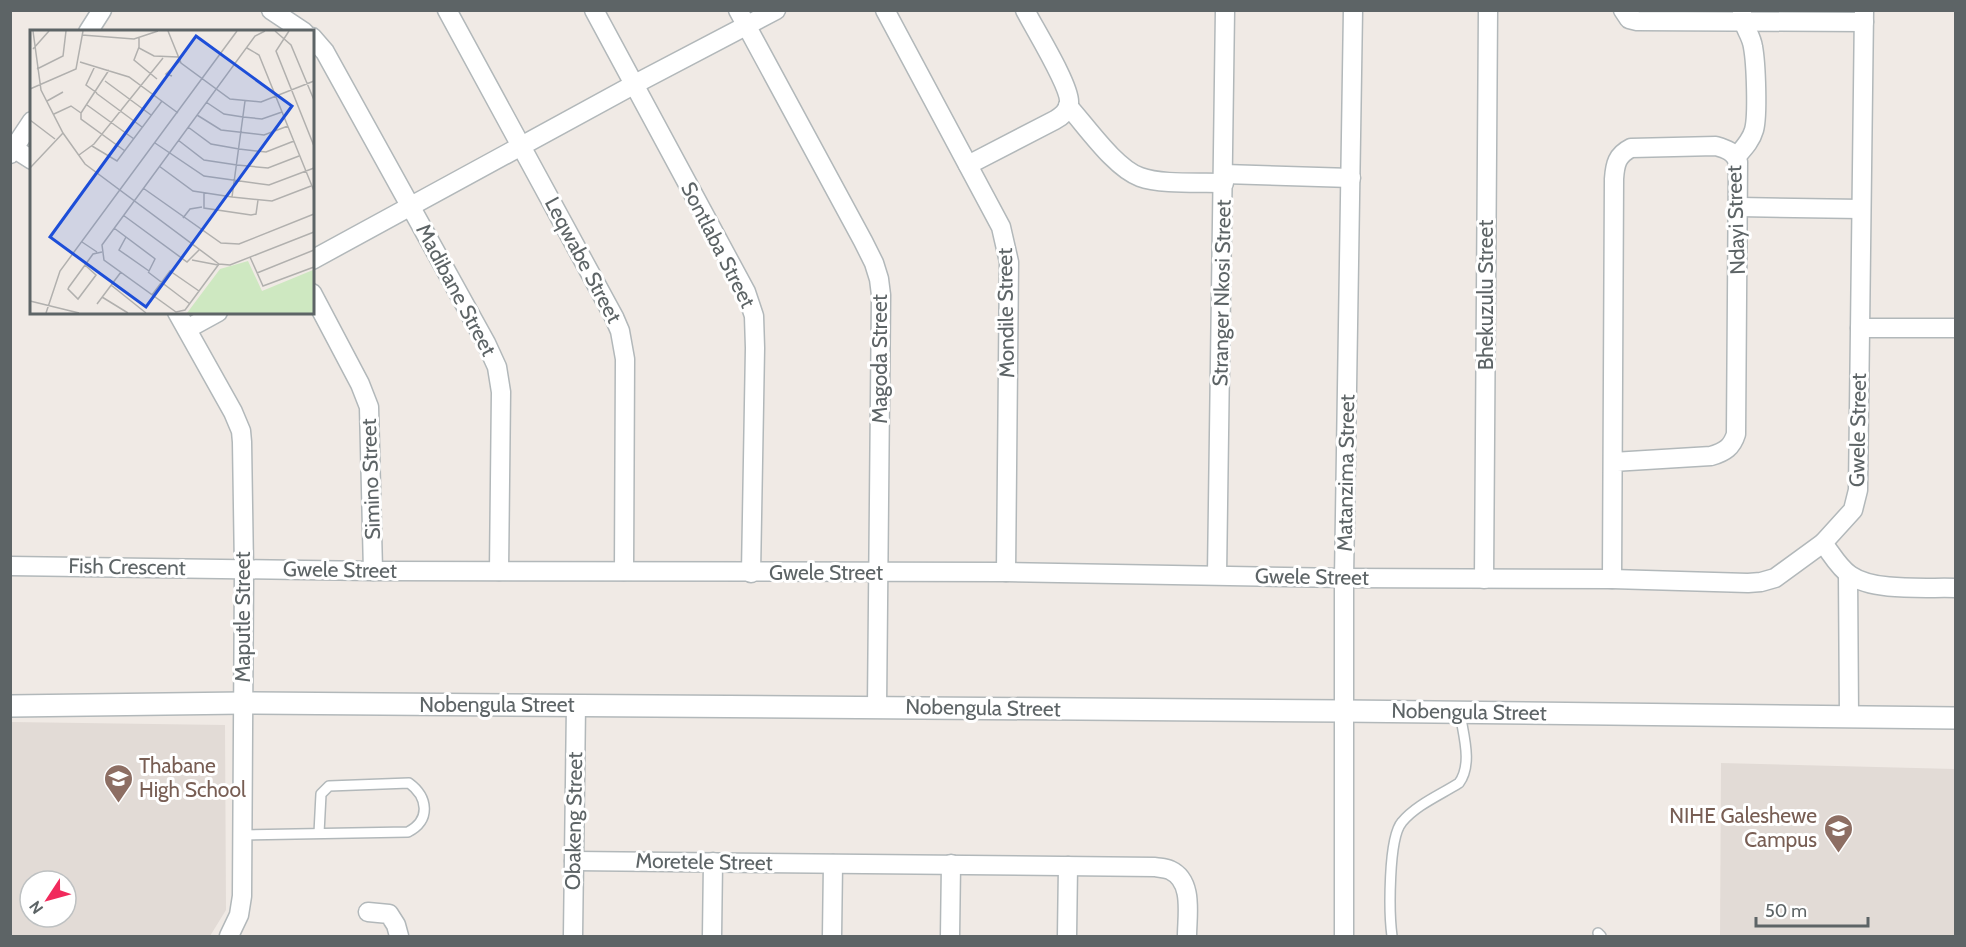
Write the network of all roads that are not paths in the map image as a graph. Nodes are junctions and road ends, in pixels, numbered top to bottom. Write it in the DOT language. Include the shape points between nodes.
graph roads {
  1 [pos="102,10"];
  2 [pos="271,10"];
  3 [pos="447,10"];
  4 [pos="594,10"];
  5 [pos="776,10"];
  6 [pos="885,10"];
  7 [pos="1025,10"];
  8 [pos="1225,10"];
  9 [pos="1353,10"];
  10 [pos="1488,10"];
  11 [pos="1623,10"];
  12 [pos="1864,16"];
  13 [pos="1742,17"];
  14 [pos="742,18"];
  15 [pos="89,30"];
  16 [pos="301,30"];
  17 [pos="314,39"];
  18 [pos="635,84"];
  19 [pos="1068,106"];
  20 [pos="30,124"];
  21 [pos="522,147"];
  22 [pos="12,150"];
  23 [pos="1736,157"];
  24 [pos="30,159"];
  25 [pos="968,165"];
  26 [pos="1224,178"];
  27 [pos="1351,178"];
  28 [pos="410,206"];
  29 [pos="1739,207"];
  30 [pos="1862,209"];
  31 [pos="314,259"];
  32 [pos="314,297"];
  33 [pos="178,314"];
  34 [pos="214,314"];
  35 [pos="1860,327"];
  36 [pos="1956,328"];
  37 [pos="187,329"];
  38 [pos="1613,462"];
  39 [pos="1823,543"];
  40 [pos="10,566"];
  41 [pos="244,569"];
  42 [pos="373,571"];
  43 [pos="499,571"];
  44 [pos="624,571"];
  45 [pos="1006,572"];
  46 [pos="751,573"];
  47 [pos="879,573"];
  48 [pos="1848,574"];
  49 [pos="1217,575"];
  50 [pos="1344,578"];
  51 [pos="1484,579"];
  52 [pos="1612,579"];
  53 [pos="1956,588"];
  54 [pos="243,703"];
  55 [pos="576,705"];
  56 [pos="10,706"];
  57 [pos="877,707"];
  58 [pos="1343,711"];
  59 [pos="1460,712"];
  60 [pos="1849,716"];
  61 [pos="1956,718"];
  62 [pos="319,833"];
  63 [pos="242,835"];
  64 [pos="574,861"];
  65 [pos="713,862"];
  66 [pos="833,864"];
  67 [pos="951,864"];
  68 [pos="1068,866"];
  69 [pos="368,912"];
  70 [pos="233,935"];
  71 [pos="399,936"];
  72 [pos="573,936"];
  73 [pos="712,936"];
  74 [pos="832,936"];
  75 [pos="950,936"];
  76 [pos="1067,936"];
  77 [pos="1187,936"];
  78 [pos="1344,936"];
  79 [pos="1392,936"];
  1 -- 15 [label="street"];
  2 -- 16 [label="street"];
  3 -- 21 [label="street, Leqwabe Street"];
  4 -- 18 [label="street, Sontlaba Street"];
  5 -- 14 [label="street"];
  6 -- 25 [label="street, Mondile Street"];
  7 -- 19 [label="street" via="1068,90"];
  8 -- 26 [label="street, Stranger Nkosi Street"];
  9 -- 27 [label="street, Matanzima Street"];
  10 -- 51 [label="street, Bhekuzulu Street"];
  11 -- 13 [label="street" via="1629,19 1637,21"];
  12 -- 13 [label="street"];
  12 -- 30 [label="street, Gwele Street"];
  13 -- 23 [label="street" via="1753,45 1755,128"];
  14 -- 18 [label="street"];
  14 -- 47 [label="street, Magoda Street" via="863,241 879,279"];
  17 -- 28 [label="street, Madibane Street" via="325,52"];
  18 -- 21 [label="street"];
  18 -- 46 [label="street, Sontlaba Street" via="746,292 754,316"];
  19 -- 25 [label="street" via="1055,120"];
  19 -- 26 [label="street" via="1111,157 1141,178"];
  20 -- 22 [label="street"];
  21 -- 28 [label="street"];
  21 -- 44 [label="street, Leqwabe Street" via="614,317 624,345"];
  22 -- 24 [label="street"];
  23 -- 29 [label="street, Ndayi Street"];
  23 -- 38 [label="street, Ndayi Street" via="1716,146 1631,148 1618,158 1614,179"];
  25 -- 45 [label="street, Mondile Street" via="1001,226 1009,262"];
  26 -- 27 [label="street"];
  26 -- 49 [label="street, Stranger Nkosi Street"];
  27 -- 50 [label="street, Matanzima Street"];
  28 -- 31 [label="street"];
  28 -- 43 [label="street, Madibane Street" via="497,367 501,392"];
  29 -- 30 [label="street"];
  29 -- 38 [label="street, Ndayi Street" via="1734,442 1711,456"];
  30 -- 35 [label="street, Gwele Street"];
  32 -- 42 [label="street, Simino Street" via="369,407"];
  33 -- 37 [label="street, Maputle Street"];
  34 -- 37 [label="street"];
  35 -- 36 [label="street"];
  35 -- 39 [label="street, Gwele Street" via="1858,490 1852,510"];
  37 -- 41 [label="street, Maputle Street" via="241,431"];
  38 -- 52 [label="street, Ndayi Street"];
  39 -- 48 [label="street"];
  39 -- 52 [label="street, Gwele Street" via="1775,578 1761,582"];
  40 -- 41 [label="street, Fish Crescent"];
  41 -- 42 [label="street, Gwele Street"];
  41 -- 54 [label="street, Maputle Street"];
  42 -- 43 [label="street, Gwele Street"];
  43 -- 44 [label="street, Gwele Street"];
  44 -- 46 [label="street, Gwele Street"];
  45 -- 47 [label="street, Gwele Street"];
  45 -- 49 [label="street, Gwele Street"];
  46 -- 47 [label="street, Gwele Street"];
  47 -- 57 [label="street, Magoda Street"];
  48 -- 53 [label="street" via="1878,586"];
  48 -- 60 [label="street"];
  49 -- 50 [label="street, Gwele Street"];
  50 -- 51 [label="street, Gwele Street"];
  50 -- 58 [label="street, Matanzima Street"];
  51 -- 52 [label="street, Gwele Street"];
  54 -- 55 [label="street, Nobengula Street"];
  54 -- 56 [label="street, Nobengula Street"];
  54 -- 63 [label="street, Maputle Street"];
  55 -- 57 [label="street, Nobengula Street"];
  55 -- 64 [label="street, Obakeng Street"];
  57 -- 58 [label="street, Nobengula Street"];
  58 -- 59 [label="street, Nobengula Street"];
  58 -- 78 [label="street, Matanzima Street"];
  59 -- 60 [label="street, Nobengula Street"];
  59 -- 79 [label="lane" via="1467,765 1464,775 1459,783 1409,814 1395,833"];
  60 -- 61 [label="street, Nobengula Street"];
  62 -- 62 [label="lane" via="321,794 329,786 409,783 422,796 423,817 417,828 408,832"];
  62 -- 63 [label="lane"];
  63 -- 70 [label="street, Maputle Street" via="242,896"];
  64 -- 65 [label="street, Moretele Street"];
  64 -- 72 [label="street, Obakeng Street"];
  65 -- 66 [label="street, Moretele Street"];
  65 -- 73 [label="street"];
  66 -- 67 [label="street, Moretele Street"];
  66 -- 74 [label="street"];
  67 -- 68 [label="street, Moretele Street"];
  67 -- 75 [label="street"];
  68 -- 76 [label="street"];
  68 -- 77 [label="street, Moretele Street" via="1171,870 1188,893"];
  69 -- 71 [label="street" via="389,915"];
}
